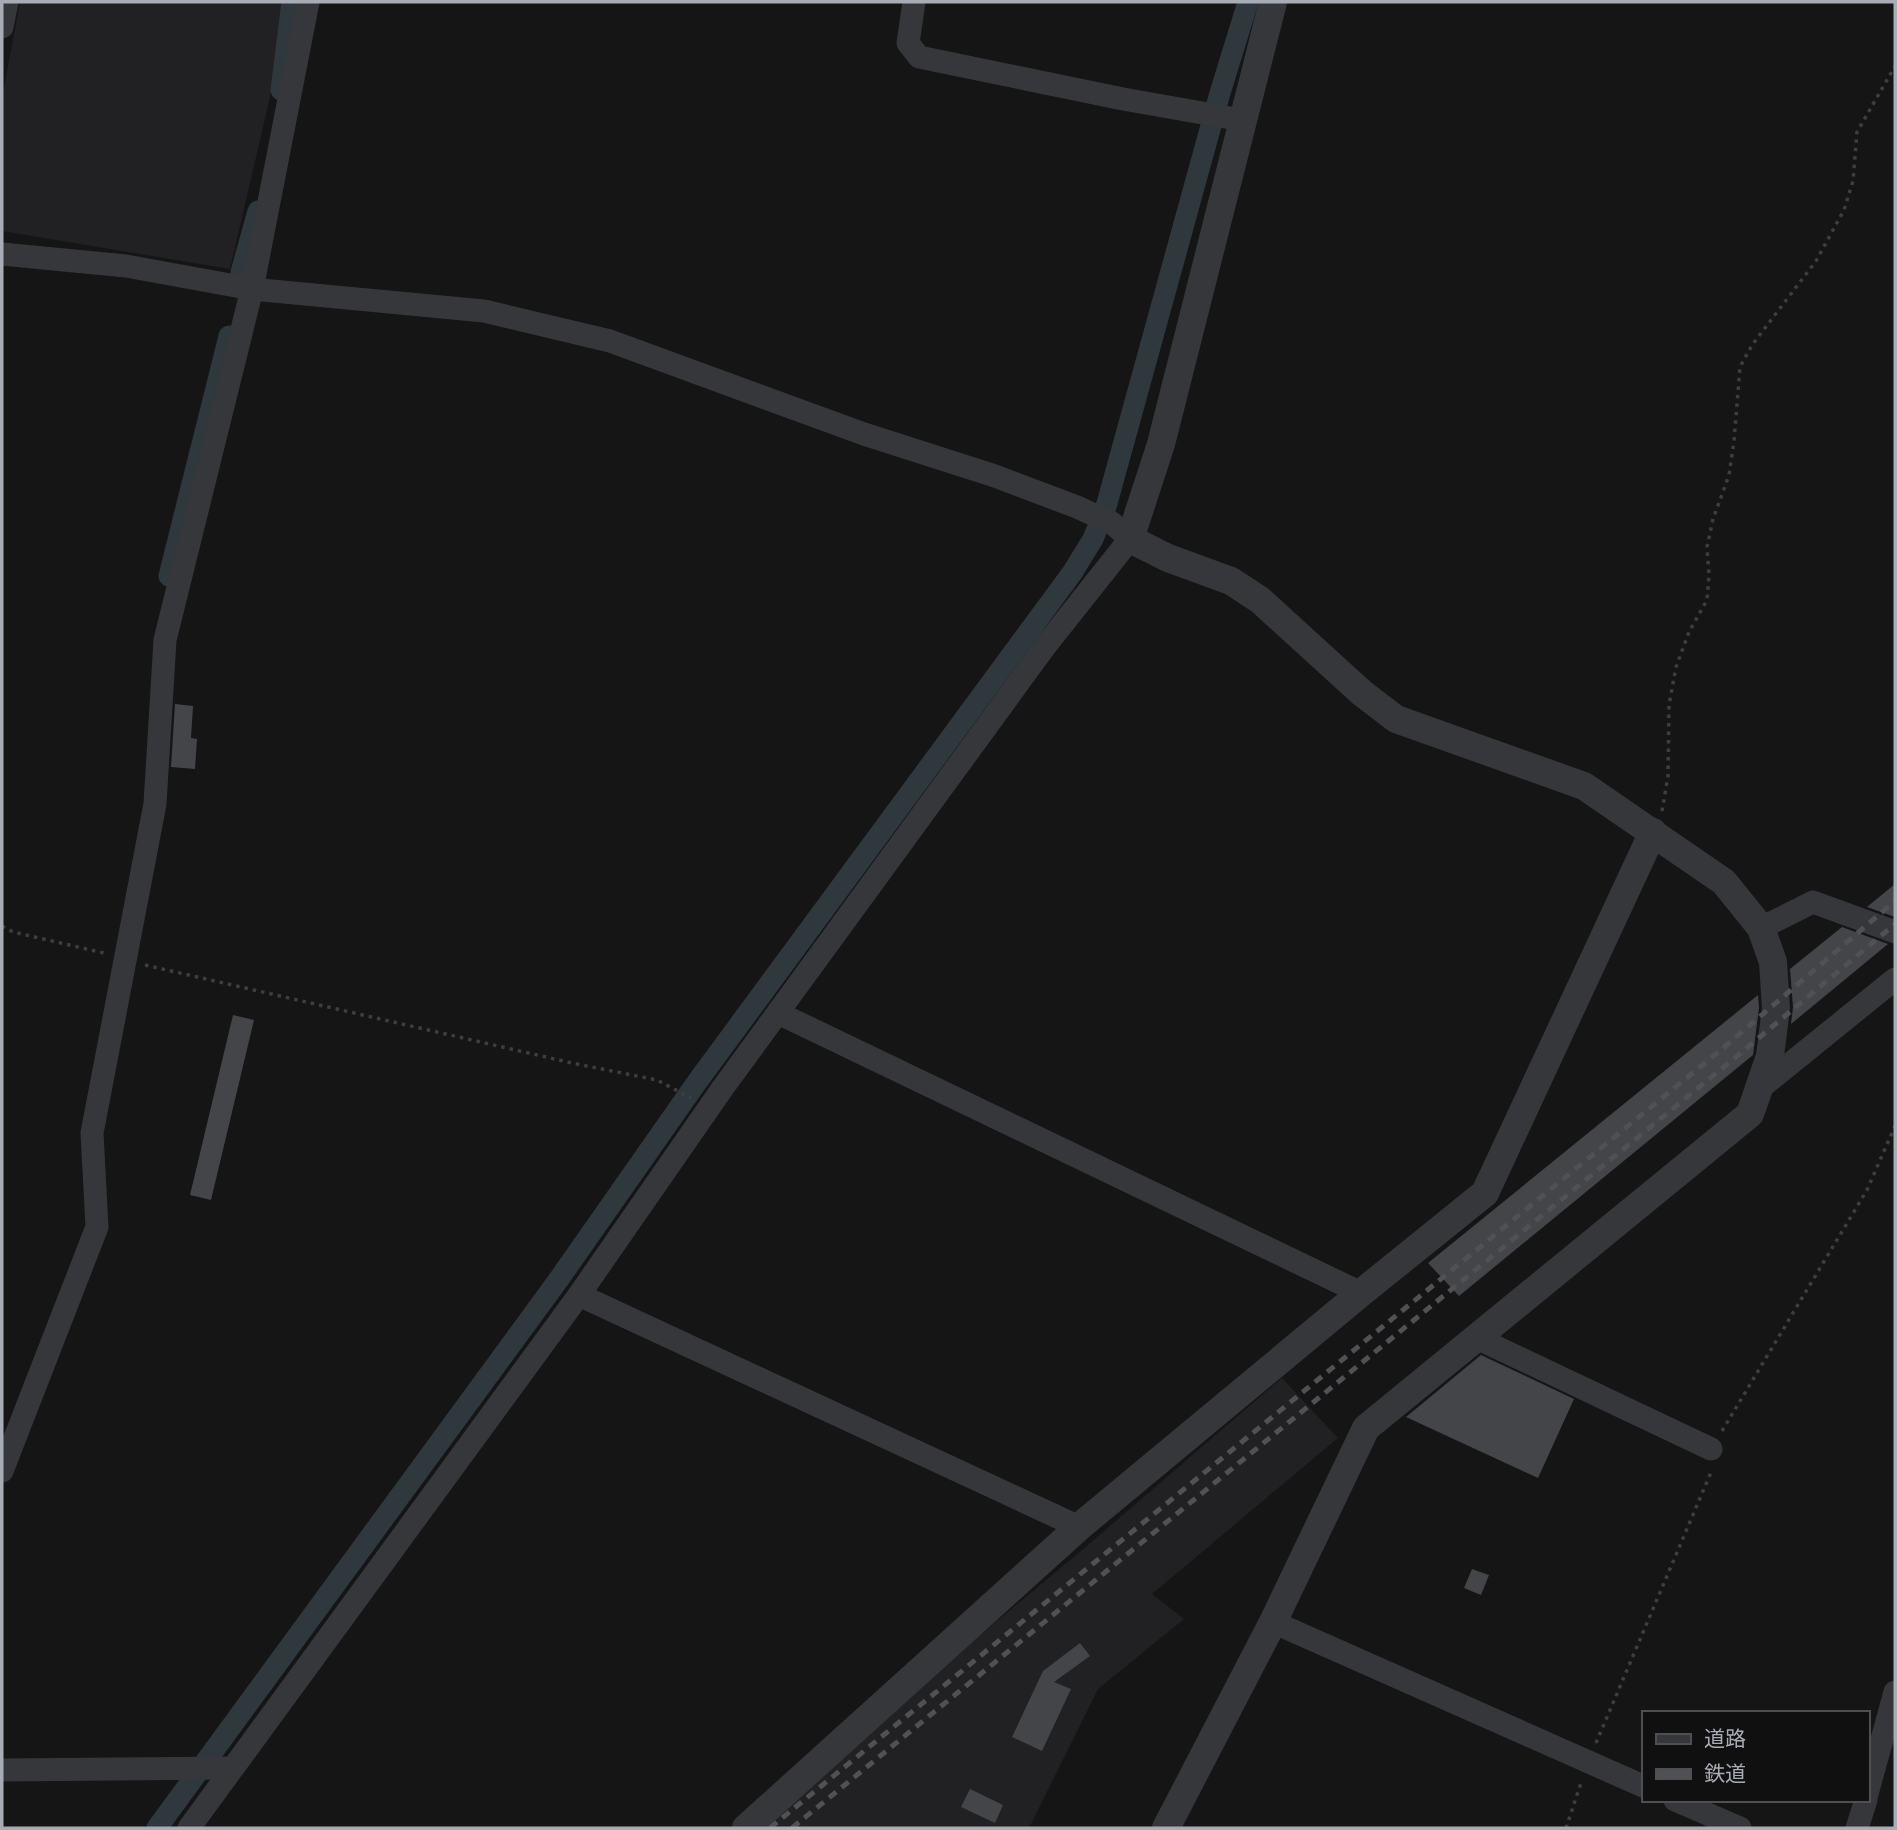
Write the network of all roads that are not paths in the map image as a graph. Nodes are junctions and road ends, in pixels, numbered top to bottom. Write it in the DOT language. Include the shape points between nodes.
graph roads {
  1 [pos="7,2"];
  2 [pos="308,2"];
  3 [pos="914,2"];
  4 [pos="1273,2"];
  5 [pos="2,27"];
  6 [pos="1236,118"];
  7 [pos="2,254"];
  8 [pos="252,289"];
  9 [pos="1121,531"];
  10 [pos="1653,832"];
  11 [pos="1761,928"];
  12 [pos="1895,932"];
  13 [pos="1895,979"];
  14 [pos="778,1013"];
  15 [pos="1759,1089"];
  16 [pos="1362,1293"];
  17 [pos="579,1295"];
  18 [pos="1475,1337"];
  19 [pos="1711,1449"];
  20 [pos="2,1471"];
  21 [pos="1079,1527"];
  22 [pos="1273,1622"];
  23 [pos="1895,1692"];
  24 [pos="225,1768"];
  25 [pos="2,1770"];
  26 [pos="1642,1786"];
  27 [pos="1869,1787"];
  28 [pos="1680,1802"];
  29 [pos="1865,1802"];
  30 [pos="189,1828"];
  31 [pos="746,1828"];
  32 [pos="1166,1828"];
  33 [pos="1740,1828"];
  34 [pos="1857,1828"];
  1 -- 5 [label="street"];
  2 -- 8 [label="street"];
  3 -- 6 [label="street" via="908,43 919,57"];
  4 -- 6 [label="street"];
  6 -- 9 [label="street" via="1161,444"];
  7 -- 8 [label="street" via="126,266"];
  8 -- 9 [label="street" via="484,311 610,341 876,439 995,476 1089,513"];
  8 -- 20 [label="street" via="165,640 155,804 92,1133 97,1227"];
  9 -- 10 [label="street" via="1168,558 1231,581 1260,600 1396,719 1584,786"];
  9 -- 14 [label="street" via="1046,645"];
  10 -- 11 [label="street" via="1724,882"];
  10 -- 16 [label="street" via="1485,1193"];
  11 -- 12 [label="street" via="1813,902"];
  11 -- 15 [label="street" via="1773,962 1776,1008 1770,1056"];
  13 -- 15 [label="street"];
  14 -- 16 [label="street"];
  14 -- 17 [label="street"];
  15 -- 18 [label="street" via="1751,1114"];
  16 -- 21 [label="street"];
  17 -- 21 [label="street"];
  17 -- 24 [label="street"];
  18 -- 19 [label="street"];
  18 -- 22 [label="street" via="1366,1428"];
  21 -- 31 [label="street"];
  22 -- 26 [label="street"];
  22 -- 32 [label="street"];
  23 -- 27 [label="street"];
  24 -- 25 [label="street"];
  24 -- 30 [label="street"];
  28 -- 33 [label="street"];
  29 -- 34 [label="street"];
}
